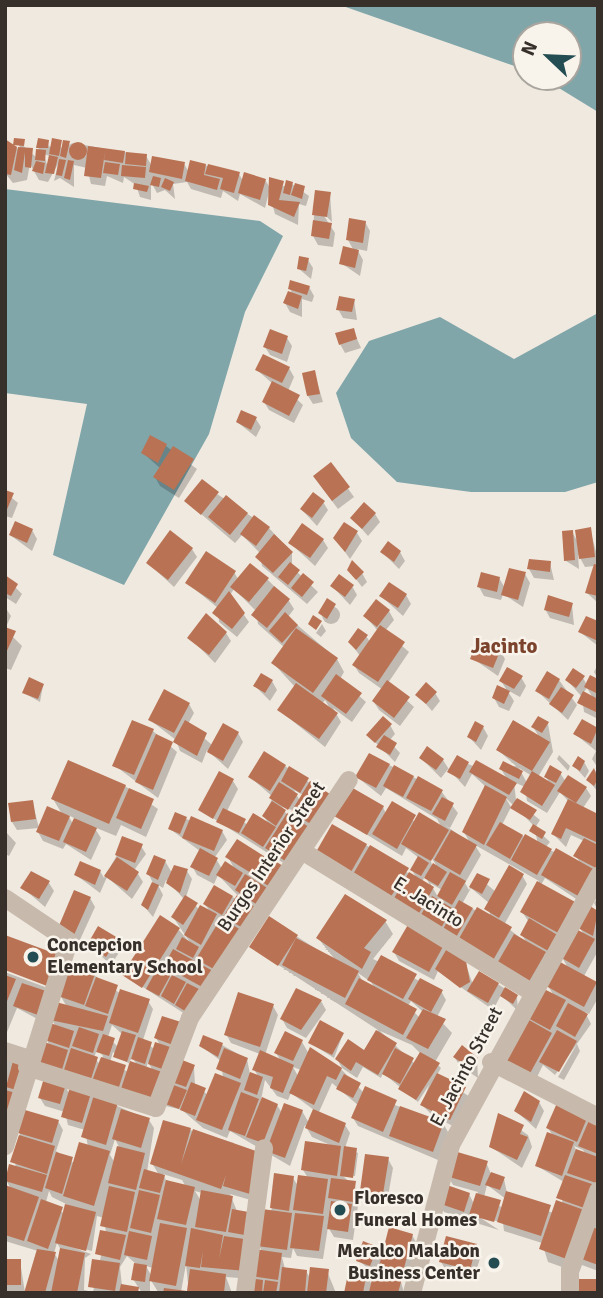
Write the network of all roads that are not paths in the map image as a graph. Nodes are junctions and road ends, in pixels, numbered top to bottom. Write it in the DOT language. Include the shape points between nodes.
graph roads {
  1 [pos="349,780"];
  2 [pos="302,851"];
  3 [pos="598,876"];
  4 [pos="5,898"];
  5 [pos="531,992"];
  6 [pos="5,1051"];
  7 [pos="491,1062"];
  8 [pos="28,1063"];
  9 [pos="598,1117"];
  10 [pos="5,1146"];
  11 [pos="264,1148"];
  12 [pos="598,1191"];
  13 [pos="245,1293"];
  14 [pos="412,1293"];
  15 [pos="570,1293"];
  1 -- 2 [label="street, Burgos Interior Street"];
  2 -- 5 [label="street, E. Jacinto"];
  2 -- 8 [label="street, Burgos Interior Street" via="190,1018 156,1108"];
  3 -- 5 [label="street, E. Jacinto Street"];
  4 -- 8 [label="street" via="69,941"];
  5 -- 7 [label="street, E. Jacinto Street"];
  6 -- 8 [label="street"];
  7 -- 9 [label="street"];
  7 -- 14 [label="street, E. Jacinto Street" via="450,1145"];
  8 -- 10 [label="street"];
  11 -- 13 [label="street"];
  12 -- 15 [label="street" via="570,1270"];
}
